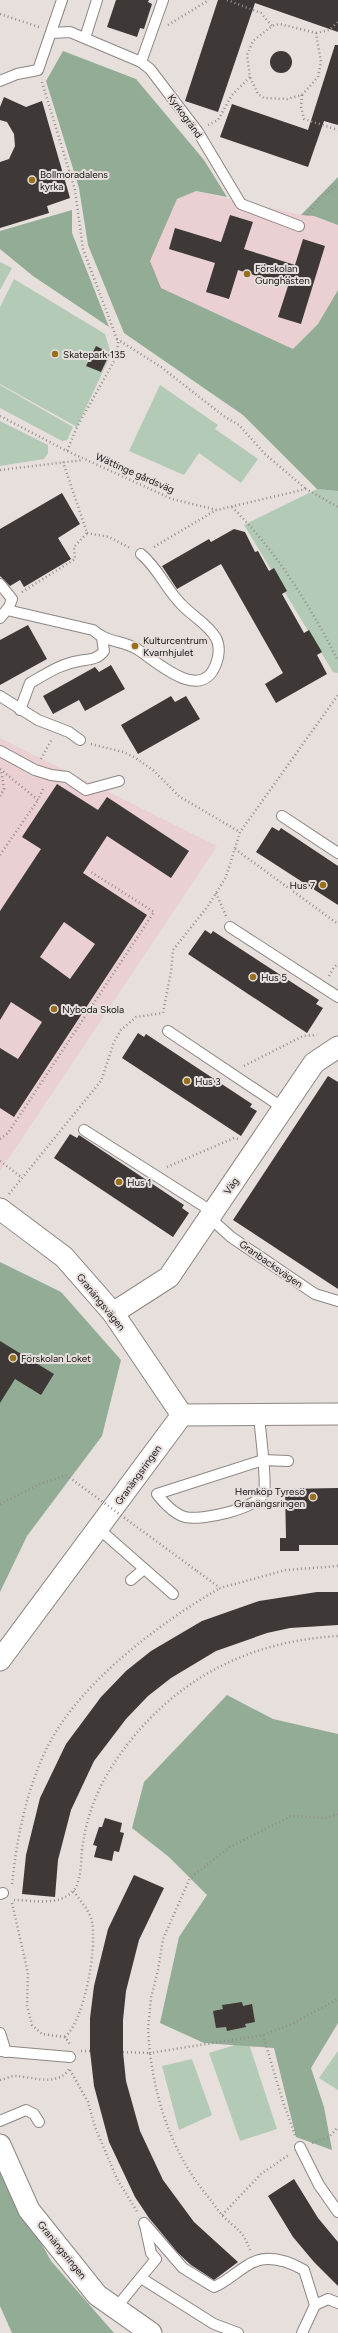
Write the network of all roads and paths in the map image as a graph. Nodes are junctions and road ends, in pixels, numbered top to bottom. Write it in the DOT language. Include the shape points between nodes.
graph roads {
  1 [pos="62,0"];
  2 [pos="97,0"];
  3 [pos="163,0"];
  4 [pos="209,0"];
  5 [pos="227,0"];
  6 [pos="0,14"];
  7 [pos="338,22"];
  8 [pos="155,25"];
  9 [pos="272,26"];
  10 [pos="51,32"];
  11 [pos="316,34"];
  12 [pos="85,38"];
  13 [pos="141,62"];
  14 [pos="38,70"];
  15 [pos="250,77"];
  16 [pos="1,83"];
  17 [pos="302,95"];
  18 [pos="218,120"];
  19 [pos="338,130"];
  20 [pos="338,185"];
  21 [pos="299,226"];
  22 [pos="117,338"];
  23 [pos="0,416"];
  24 [pos="67,451"];
  25 [pos="84,460"];
  26 [pos="63,462"];
  27 [pos="0,470"];
  28 [pos="306,489"];
  29 [pos="231,506"];
  30 [pos="338,507"];
  31 [pos="217,510"];
  32 [pos="87,532"];
  33 [pos="141,554"];
  34 [pos="0,584"];
  35 [pos="12,598"];
  36 [pos="4,614"];
  37 [pos="102,638"];
  38 [pos="338,661"];
  39 [pos="338,695"];
  40 [pos="0,696"];
  41 [pos="20,710"];
  42 [pos="52,737"];
  43 [pos="80,740"];
  44 [pos="0,751"];
  45 [pos="42,756"];
  46 [pos="0,769"];
  47 [pos="51,775"];
  48 [pos="119,781"];
  49 [pos="0,796"];
  50 [pos="38,800"];
  51 [pos="282,816"];
  52 [pos="240,832"];
  53 [pos="235,849"];
  54 [pos="338,853"];
  55 [pos="0,855"];
  56 [pos="91,872"];
  57 [pos="216,892"];
  58 [pos="338,924"];
  59 [pos="230,927"];
  60 [pos="338,997"];
  61 [pos="168,1030"];
  62 [pos="317,1035"];
  63 [pos="338,1047"];
  64 [pos="231,1073"];
  65 [pos="283,1108"];
  66 [pos="84,1130"];
  67 [pos="0,1140"];
  68 [pos="245,1140"];
  69 [pos="0,1161"];
  70 [pos="156,1176"];
  71 [pos="21,1177"];
  72 [pos="4,1202"];
  73 [pos="209,1217"];
  74 [pos="338,1301"];
  75 [pos="113,1313"];
  76 [pos="338,1414"];
  77 [pos="182,1415"];
  78 [pos="259,1416"];
  79 [pos="262,1460"];
  80 [pos="288,1461"];
  81 [pos="0,1504"];
  82 [pos="99,1529"];
  83 [pos="338,1566"];
  84 [pos="144,1569"];
  85 [pos="131,1580"];
  86 [pos="220,1588"];
  87 [pos="173,1594"];
  88 [pos="338,1636"];
  89 [pos="0,1660"];
  90 [pos="338,1814"];
  91 [pos="74,1890"];
  92 [pos="7,1893"];
  93 [pos="13,1900"];
  94 [pos="338,1999"];
  95 [pos="0,2033"];
  96 [pos="263,2035"];
  97 [pos="65,2036"];
  98 [pos="72,2046"];
  99 [pos="3,2051"];
  100 [pos="90,2052"];
  101 [pos="123,2052"];
  102 [pos="150,2053"];
  103 [pos="72,2054"];
  104 [pos="69,2069"];
  105 [pos="0,2080"];
  106 [pos="0,2121"];
  107 [pos="39,2122"];
  108 [pos="338,2126"];
  109 [pos="0,2145"];
  110 [pos="300,2147"];
  111 [pos="338,2212"];
  112 [pos="222,2215"];
  113 [pos="144,2223"];
  114 [pos="249,2264"];
  115 [pos="141,2278"];
  116 [pos="338,2303"];
  117 [pos="315,2305"];
  118 [pos="115,2309"];
  119 [pos="151,2333"];
  120 [pos="238,2333"];
  121 [pos="302,2333"];
  1 -- 10 [label="lane"];
  2 -- 12 [label="lane"];
  3 -- 8 [label="lane"];
  4 -- 8 [label="path" via="164,27"];
  5 -- 9 [label="path" via="261,13"];
  6 -- 10 [label="path"];
  7 -- 11 [label="path" via="329,30"];
  8 -- 13 [label="lane"];
  9 -- 11 [label="path" via="280,24"];
  9 -- 15 [label="path" via="253,41 248,55"];
  10 -- 12 [label="lane, Kyrkogränd" via="70,32"];
  10 -- 14 [label="lane"];
  11 -- 17 [label="path" via="321,62 318,76 309,90"];
  12 -- 13 [label="lane, Kyrkogränd"];
  13 -- 21 [label="lane, Kyrkogränd" via="150,69 198,132 241,204"];
  14 -- 16 [label="lane" via="17,74"];
  14 -- 22 [label="path" via="74,190 83,249"];
  15 -- 17 [label="path" via="258,94 264,98 287,99"];
  15 -- 18 [label="path" via="232,95"];
  17 -- 19 [label="path" via="304,119"];
  20 -- 21 [label="path" via="320,198"];
  22 -- 24 [label="path" via="118,356 77,427"];
  22 -- 28 [label="path" via="239,425 265,454"];
  23 -- 24 [label="path, Wättinge gårdsväg"];
  24 -- 25 [label="path, Wättinge gårdsväg"];
  25 -- 26 [label="path"];
  25 -- 31 [label="path, Wättinge gårdsväg" via="172,499"];
  26 -- 27 [label="path"];
  26 -- 32 [label="path"];
  28 -- 29 [label="path, Wättinge gårdsväg"];
  28 -- 30 [label="path"];
  29 -- 31 [label="path, Wättinge gårdsväg"];
  29 -- 38 [label="path" via="254,530 294,583"];
  31 -- 33 [label="path"];
  32 -- 33 [label="path" via="109,537"];
  32 -- 35 [label="path" via="74,547 75,559"];
  33 -- 37 [label="lane" via="152,564 180,604 210,629 217,639 219,655 214,668 206,677 192,681 178,677 136,648"];
  34 -- 35 [label="lane"];
  35 -- 36 [label="lane"];
  36 -- 37 [label="lane" via="93,630"];
  37 -- 41 [label="lane" via="104,651 100,656 61,665 30,683"];
  39 -- 52 [label="path"];
  40 -- 41 [label="lane"];
  41 -- 43 [label="lane" via="69,732"];
  42 -- 45 [label="path"];
  43 -- 52 [label="path" via="134,757 153,770 180,798"];
  44 -- 47 [label="lane"];
  46 -- 49 [label="path" via="4,789"];
  46 -- 50 [label="path"];
  47 -- 48 [label="lane" via="67,777 86,790"];
  47 -- 50 [label="path"];
  50 -- 55 [label="path"];
  51 -- 54 [label="lane"];
  52 -- 53 [label="path"];
  53 -- 57 [label="path" via="226,877"];
  53 -- 58 [label="path"];
  56 -- 67 [label="path" via="154,912 8,1133"];
  57 -- 59 [label="path"];
  57 -- 71 [label="path" via="173,950 163,1013 136,1017 122,1030 114,1042 101,1081"];
  59 -- 60 [label="lane"];
  61 -- 64 [label="lane"];
  62 -- 64 [label="path" via="303,1036"];
  63 -- 65 [label="street, Väg" via="314,1063"];
  64 -- 65 [label="lane"];
  65 -- 73 [label="street, Väg"];
  66 -- 70 [label="lane, Granbacksvägen"];
  68 -- 70 [label="path" via="234,1138 189,1155 162,1169"];
  69 -- 71 [label="path"];
  70 -- 73 [label="lane, Granbacksvägen" via="205,1208"];
  71 -- 72 [label="path"];
  72 -- 75 [label="street, Granängsvägen" via="64,1257"];
  73 -- 74 [label="lane, Granbacksvägen" via="231,1237 315,1294"];
  73 -- 75 [label="street, Väg" via="169,1277"];
  75 -- 77 [label="street, Granängsvägen"];
  76 -- 78 [label="street"];
  77 -- 78 [label="street"];
  77 -- 82 [label="street, Granängsringen"];
  78 -- 79 [label="lane"];
  79 -- 79 [label="lane" via="264,1492 256,1503 207,1518 186,1517 173,1511 157,1494"];
  79 -- 80 [label="lane"];
  81 -- 86 [label="path, bridge" via="40,1484 66,1475"];
  82 -- 84 [label="lane"];
  82 -- 89 [label="street, Granängsringen"];
  83 -- 86 [label="path" via="286,1570"];
  84 -- 85 [label="lane"];
  84 -- 87 [label="lane"];
  86 -- 92 [label="path" via="186,1608 108,1669 64,1721 45,1751 24,1809"];
  88 -- 91 [label="path" via="285,1642 242,1656 196,1680 161,1707 120,1754 102,1782 88,1820 79,1879"];
  90 -- 102 [label="path" via="326,1818 291,1816 230,1847 190,1878 163,1939 151,1998 148,2030"];
  91 -- 93 [label="path" via="56,1900"];
  91 -- 97 [label="path" via="92,1921 92,1934 85,2000 75,2025"];
  92 -- 93 [label="path"];
  93 -- 97 [label="path" via="11,1906 28,1973 27,2006 32,2025 42,2034"];
  94 -- 96 [label="path" via="292,2024"];
  95 -- 99 [label="lane"];
  96 -- 102 [label="path"];
  96 -- 110 [label="path" via="282,2099"];
  97 -- 98 [label="path"];
  99 -- 103 [label="lane"];
  100 -- 103 [label="path"];
  101 -- 102 [label="path"];
  102 -- 112 [label="path" via="153,2080 160,2106 173,2138 187,2168"];
  103 -- 104 [label="path"];
  104 -- 105 [label="path" via="66,2075 54,2080 13,2076"];
  104 -- 113 [label="path" via="88,2102 95,2127 117,2179"];
  106 -- 107 [label="lane" via="26,2110 34,2114"];
  108 -- 110 [label="path" via="330,2137"];
  109 -- 118 [label="street, Granängsringen" via="29,2210 97,2294"];
  110 -- 111 [label="lane"];
  110 -- 112 [label="path" via="261,2174"];
  112 -- 114 [label="path" via="240,2229 246,2239 250,2251"];
  113 -- 114 [label="lane" via="183,2268 205,2283 214,2286 228,2281"];
  113 -- 115 [label="lane" via="151,2253 156,2259"];
  114 -- 117 [label="lane" via="271,2258 304,2270"];
  115 -- 118 [label="lane"];
  115 -- 120 [label="lane" via="214,2324"];
  116 -- 117 [label="lane" via="328,2299"];
  117 -- 121 [label="lane"];
  118 -- 119 [label="street, Granängsringen"];
}
